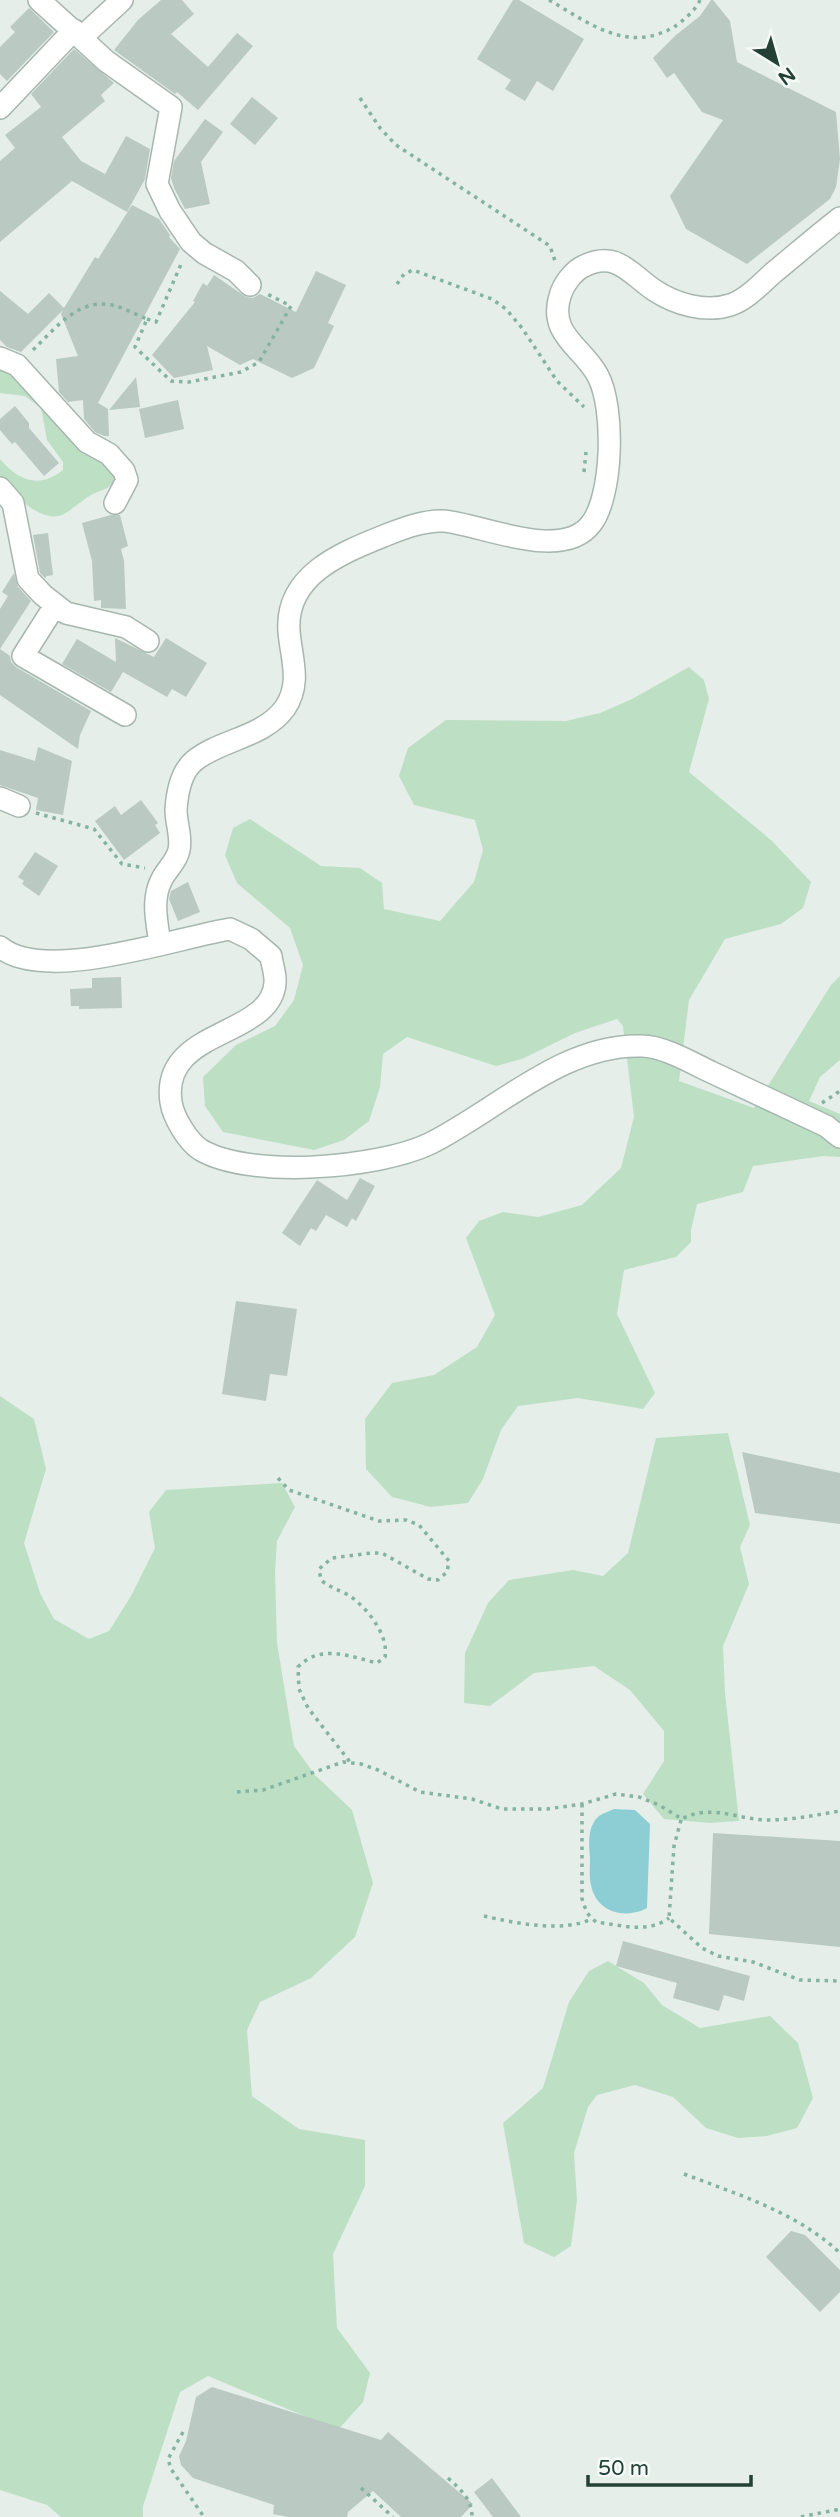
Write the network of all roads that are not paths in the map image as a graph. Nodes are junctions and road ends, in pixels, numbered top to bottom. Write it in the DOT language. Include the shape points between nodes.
graph roads {
  1 [pos="39,0"];
  2 [pos="122,0"];
  3 [pos="78,34"];
  4 [pos="0,108"];
  5 [pos="840,218"];
  6 [pos="250,285"];
  7 [pos="8,361"];
  8 [pos="0,488"];
  9 [pos="115,503"];
  10 [pos="54,607"];
  11 [pos="148,641"];
  12 [pos="125,715"];
  13 [pos="160,944"];
  14 [pos="0,947"];
  15 [pos="840,1137"];
  1 -- 3 [label="street"];
  2 -- 3 [label="street"];
  3 -- 4 [label="street"];
  3 -- 6 [label="street" via="106,61 171,107 157,184 191,242"];
  5 -- 13 [label="street" via="730,305 679,304 627,267 606,260 582,267 562,287 556,307 561,330 598,375 608,405 611,438 601,503 590,525 571,539 547,541 442,521 410,526 321,565 294,603 289,628 295,687 284,709 263,728 200,757 185,770 176,810 179,850 156,896"];
  7 -- 9 [label="street" via="87,442 109,454 124,471 127,480"];
  8 -- 10 [label="street" via="13,503 29,579"];
  10 -- 11 [label="street" via="66,614 126,627"];
  10 -- 12 [label="street" via="23,656"];
  13 -- 14 [label="street" via="97,958 53,961 24,960"];
  13 -- 15 [label="street" via="230,929 251,939 271,957 275,983 268,1001 247,1021 187,1053 173,1077 171,1101 180,1125 199,1149 231,1162 295,1169 369,1161 427,1145 569,1062 605,1049 645,1045 680,1057 826,1126"];
}
